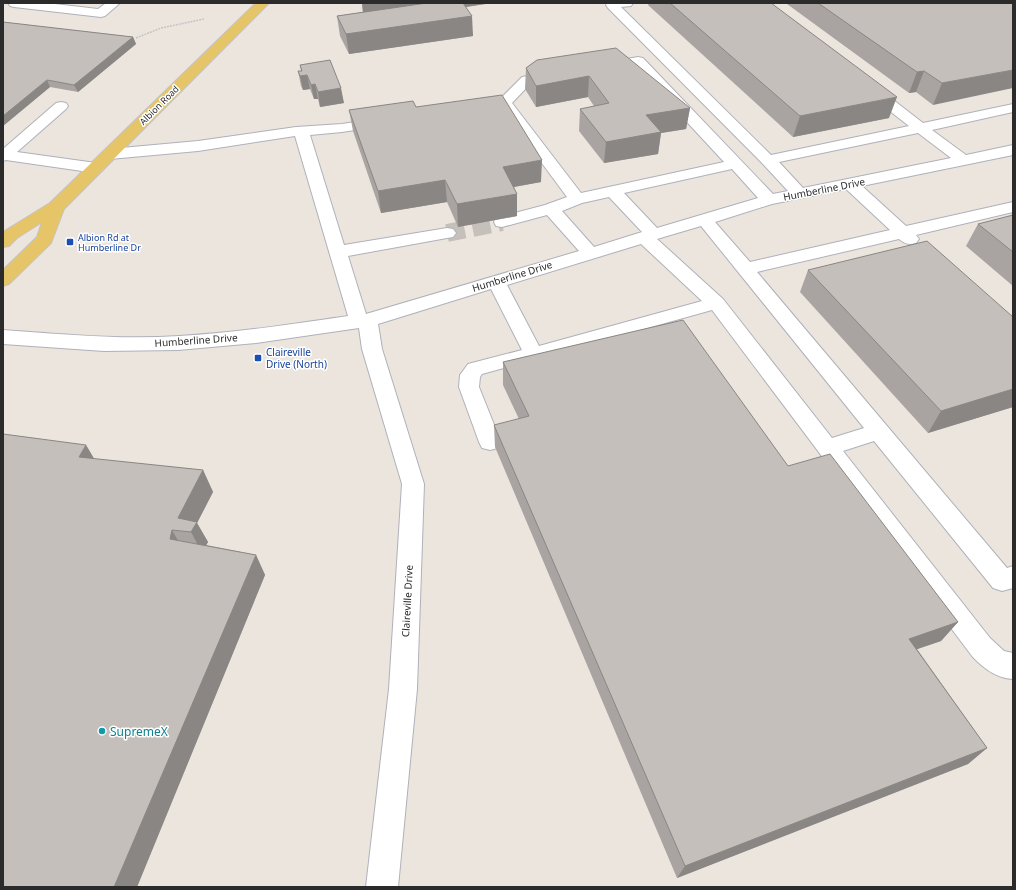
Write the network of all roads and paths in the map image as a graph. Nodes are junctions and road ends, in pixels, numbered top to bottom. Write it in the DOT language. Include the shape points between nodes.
graph roads {
  1 [pos="14,3"];
  2 [pos="114,3"];
  3 [pos="263,3"];
  4 [pos="627,3"];
  5 [pos="204,19"];
  6 [pos="136,38"];
  7 [pos="593,69"];
  8 [pos="571,72"];
  9 [pos="859,80"];
  10 [pos="504,104"];
  11 [pos="61,106"];
  12 [pos="481,107"];
  13 [pos="1013,108"];
  14 [pos="396,120"];
  15 [pos="921,127"];
  16 [pos="301,131"];
  17 [pos="1013,150"];
  18 [pos="110,154"];
  19 [pos="4,156"];
  20 [pos="768,160"];
  21 [pos="964,161"];
  22 [pos="734,164"];
  23 [pos="96,168"];
  24 [pos="850,184"];
  25 [pos="613,191"];
  26 [pos="799,194"];
  27 [pos="577,199"];
  28 [pos="769,200"];
  29 [pos="56,207"];
  30 [pos="1013,207"];
  31 [pos="552,209"];
  32 [pos="704,219"];
  33 [pos="502,222"];
  34 [pos="902,232"];
  35 [pos="447,233"];
  36 [pos="648,236"];
  37 [pos="3,242"];
  38 [pos="920,248"];
  39 [pos="337,252"];
  40 [pos="590,253"];
  41 [pos="745,269"];
  42 [pos="3,280"];
  43 [pos="496,281"];
  44 [pos="716,303"];
  45 [pos="363,321"];
  46 [pos="3,337"];
  47 [pos="534,354"];
  48 [pos="879,431"];
  49 [pos="490,442"];
  50 [pos="827,448"];
  51 [pos="1009,584"];
  52 [pos="1013,666"];
  53 [pos="382,887"];
  1 -- 2 [label="street" via="101,13"];
  3 -- 18 [label="main road, Albion Road"];
  4 -- 20 [label="street" via="612,5"];
  5 -- 6 [label="path" via="163,27"];
  7 -- 22 [label="street" via="638,61"];
  8 -- 10 [label="street" via="527,80"];
  9 -- 15 [label="street"];
  10 -- 12 [label="street"];
  10 -- 27 [label="street"];
  11 -- 19 [label="street"];
  13 -- 15 [label="street"];
  14 -- 16 [label="street"];
  15 -- 20 [label="street"];
  15 -- 21 [label="street"];
  16 -- 18 [label="street" via="198,146"];
  16 -- 39 [label="street, Claireville Drive"];
  17 -- 21 [label="street, Humberline Drive"];
  18 -- 23 [label="main road, Albion Road"];
  19 -- 23 [label="street"];
  20 -- 26 [label="street"];
  21 -- 24 [label="street, Humberline Drive"];
  22 -- 25 [label="street"];
  22 -- 28 [label="street"];
  23 -- 29 [label="main road, Albion Road"];
  24 -- 26 [label="street, Humberline Drive"];
  24 -- 34 [label="street"];
  25 -- 27 [label="street"];
  25 -- 36 [label="street"];
  26 -- 28 [label="street, Humberline Drive"];
  27 -- 31 [label="street"];
  28 -- 32 [label="street, Humberline Drive"];
  29 -- 37 [label="main road, Albion Road" via="11,234"];
  29 -- 42 [label="main road, Albion Road" via="45,239"];
  30 -- 34 [label="street"];
  31 -- 33 [label="street"];
  31 -- 40 [label="street"];
  32 -- 36 [label="street, Humberline Drive"];
  32 -- 41 [label="street"];
  34 -- 38 [label="street"];
  34 -- 41 [label="street"];
  35 -- 39 [label="street"];
  36 -- 40 [label="street, Humberline Drive"];
  36 -- 44 [label="street"];
  39 -- 45 [label="street, Claireville Drive"];
  40 -- 43 [label="street, Humberline Drive"];
  41 -- 48 [label="street"];
  43 -- 45 [label="street, Humberline Drive"];
  43 -- 47 [label="street"];
  44 -- 47 [label="street"];
  44 -- 50 [label="street"];
  45 -- 46 [label="street, Humberline Drive" via="256,336 178,343 104,344"];
  45 -- 53 [label="street, Claireville Drive" via="413,484 402,689"];
  47 -- 49 [label="street" via="484,366 475,369 470,375 469,387"];
  48 -- 50 [label="street"];
  48 -- 51 [label="street"];
  50 -- 52 [label="street" via="981,647 992,659"];
}
